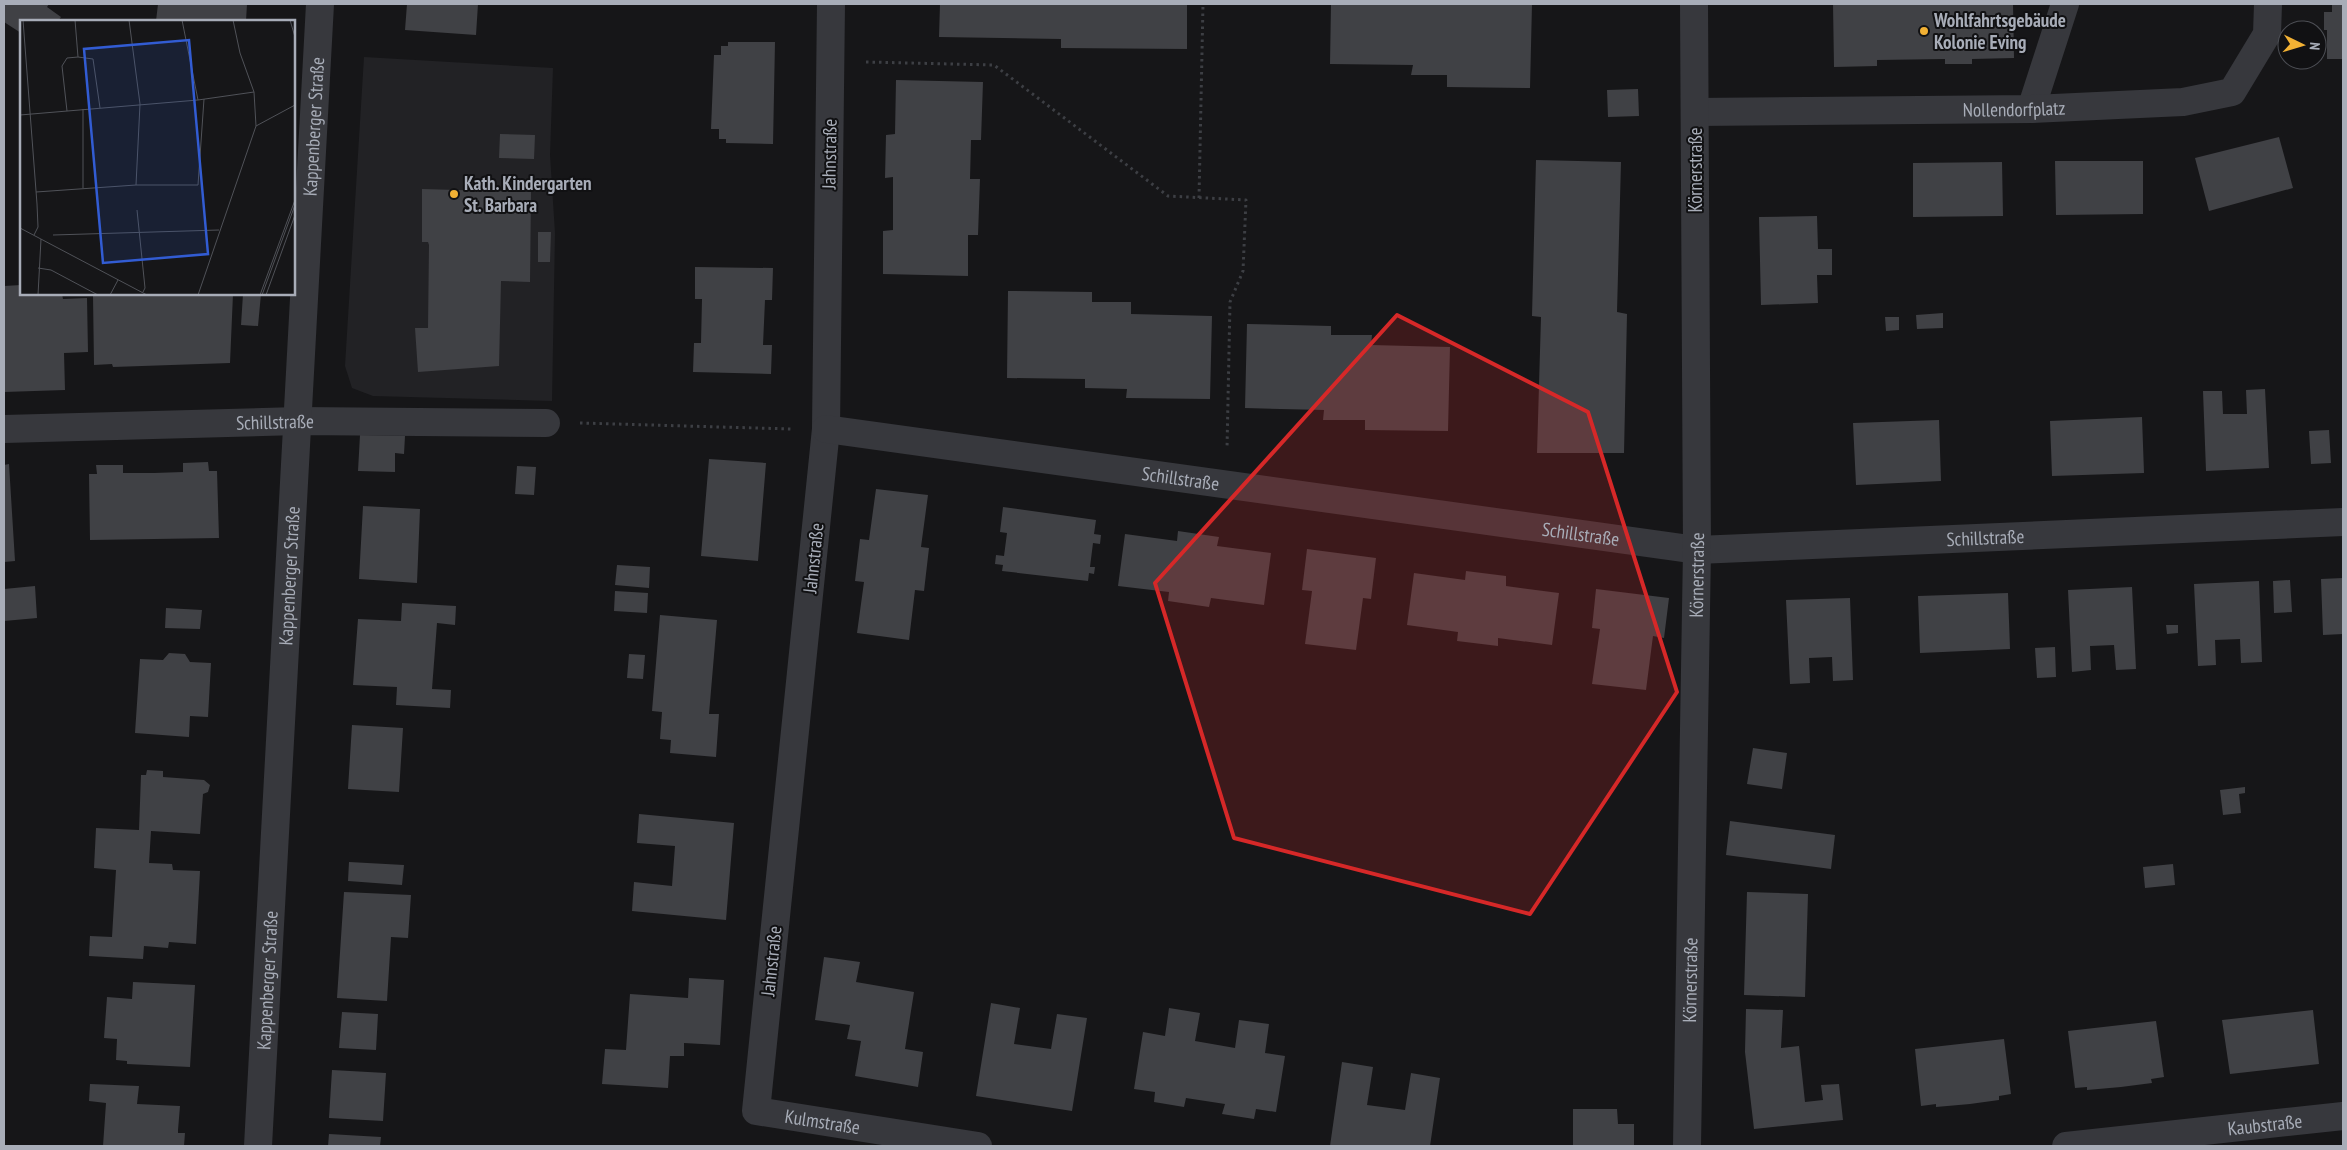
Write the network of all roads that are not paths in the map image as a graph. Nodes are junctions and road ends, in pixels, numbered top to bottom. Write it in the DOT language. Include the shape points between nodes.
graph roads {
  1 [pos="320,4"];
  2 [pos="831,4"];
  3 [pos="1694,4"];
  4 [pos="2065,4"];
  5 [pos="2268,4"];
  6 [pos="2031,109"];
  7 [pos="1695,112"];
  8 [pos="298,421"];
  9 [pos="546,423"];
  10 [pos="4,429"];
  11 [pos="826,430"];
  12 [pos="2343,522"];
  13 [pos="1697,550"];
  14 [pos="756,1111"];
  15 [pos="2343,1116"];
  16 [pos="258,1146"];
  17 [pos="978,1146"];
  18 [pos="1687,1146"];
  19 [pos="2066,1146"];
  1 -- 8 [label="street, Kappenberger Straße"];
  2 -- 11 [label="street, Jahnstraße"];
  3 -- 7 [label="street, Körnerstraße"];
  4 -- 6 [label="street"];
  5 -- 6 [label="street, Nollendorfplatz" via="2267,34 2232,92 2183,102"];
  6 -- 7 [label="street, Nollendorfplatz"];
  7 -- 13 [label="street, Körnerstraße"];
  8 -- 9 [label="street, Schillstraße"];
  8 -- 10 [label="street, Schillstraße"];
  8 -- 16 [label="street, Kappenberger Straße"];
  11 -- 13 [label="street, Schillstraße"];
  11 -- 14 [label="street, Jahnstraße"];
  12 -- 13 [label="street, Schillstraße"];
  13 -- 18 [label="street, Körnerstraße"];
  14 -- 17 [label="street, Kulmstraße"];
  15 -- 19 [label="street, Kaubstraße"];
}
